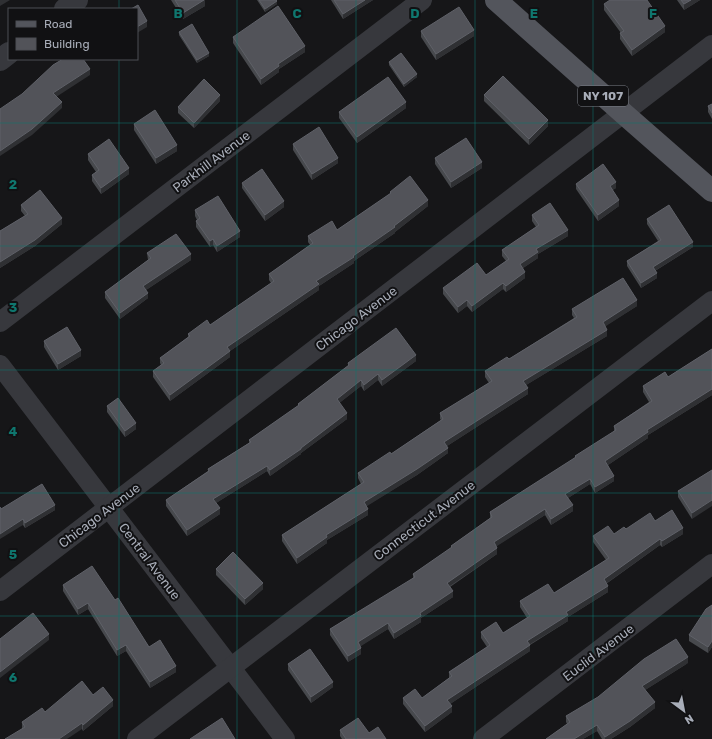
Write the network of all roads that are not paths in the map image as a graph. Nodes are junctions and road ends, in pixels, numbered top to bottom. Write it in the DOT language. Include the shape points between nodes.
graph roads {
  1 [pos="77,0"];
  2 [pos="422,0"];
  3 [pos="496,0"];
  4 [pos="66,8"];
  5 [pos="712,45"];
  6 [pos="8,54"];
  7 [pos="0,60"];
  8 [pos="623,113"];
  9 [pos="712,191"];
  10 [pos="712,301"];
  11 [pos="0,322"];
  12 [pos="0,365"];
  13 [pos="109,508"];
  14 [pos="712,564"];
  15 [pos="0,591"];
  16 [pos="231,668"];
  17 [pos="137,739"];
  18 [pos="285,739"];
  19 [pos="483,739"];
  1 -- 4 [label="street"];
  2 -- 11 [label="street, Parkhill Avenue"];
  3 -- 8 [label="main road, NY 107"];
  5 -- 8 [label="street, Chicago Avenue"];
  6 -- 7 [label="street"];
  8 -- 9 [label="main road, NY 107"];
  8 -- 13 [label="street, Chicago Avenue"];
  10 -- 16 [label="street, Connecticut Avenue"];
  12 -- 13 [label="street, Central Avenue"];
  13 -- 15 [label="street, Chicago Avenue"];
  13 -- 16 [label="street, Central Avenue"];
  14 -- 19 [label="street, Euclid Avenue"];
  16 -- 17 [label="street, Connecticut Avenue"];
  16 -- 18 [label="street, Central Avenue"];
}
